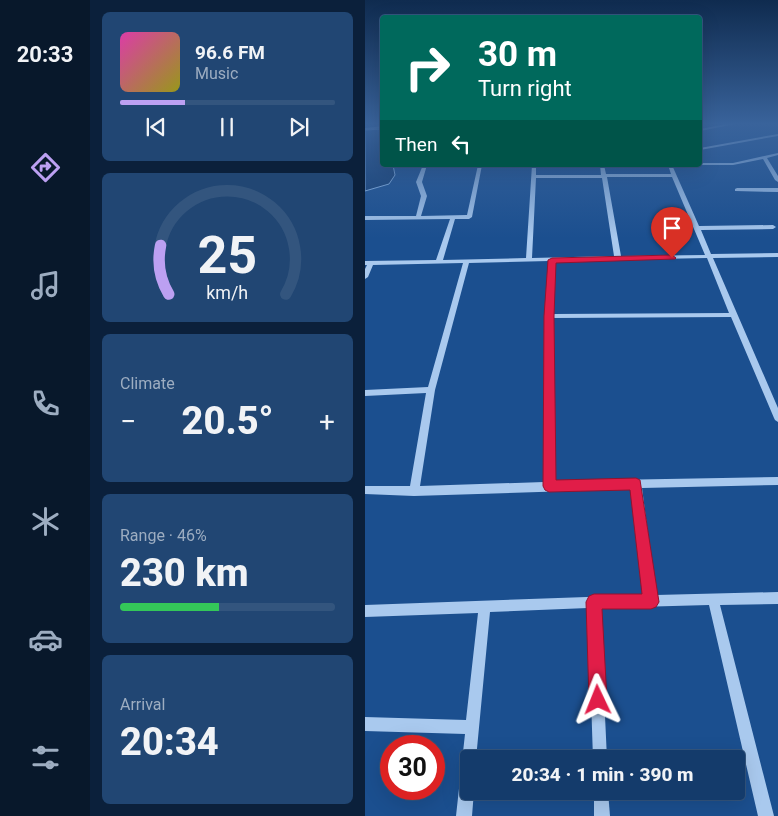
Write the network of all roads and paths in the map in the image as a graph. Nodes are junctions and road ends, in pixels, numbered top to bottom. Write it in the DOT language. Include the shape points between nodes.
graph roads {
  1 [pos="742,162"];
  2 [pos="767,162"];
  3 [pos="702,164"];
  4 [pos="424,167"];
  5 [pos="480,167"];
  6 [pos="534,167"];
  7 [pos="602,167"];
  8 [pos="672,167"];
  9 [pos="674,175"];
  10 [pos="534,177"];
  11 [pos="604,177"];
  12 [pos="778,180"];
  13 [pos="737,190"];
  14 [pos="778,190"];
  15 [pos="453,216"];
  16 [pos="418,217"];
  17 [pos="365,218"];
  18 [pos="773,227"];
  19 [pos="696,228"];
  20 [pos="778,255"];
  21 [pos="708,257"];
  22 [pos="617,259"];
  23 [pos="529,260"];
  24 [pos="552,260"];
  25 [pos="439,261"];
  26 [pos="466,262"];
  27 [pos="368,263"];
  28 [pos="365,277"];
  29 [pos="734,314"];
  30 [pos="549,316"];
  31 [pos="431,390"];
  32 [pos="365,393"];
  33 [pos="778,418"];
  34 [pos="778,481"];
  35 [pos="636,484"];
  36 [pos="549,486"];
  37 [pos="365,490"];
  38 [pos="414,491"];
  39 [pos="778,598"];
  40 [pos="713,599"];
  41 [pos="594,602"];
  42 [pos="651,602"];
  43 [pos="485,606"];
  44 [pos="365,611"];
  45 [pos="365,724"];
  46 [pos="473,727"];
  47 [pos="470,750"];
  48 [pos="600,750"];
  49 [pos="465,800"];
  50 [pos="601,800"];
  51 [pos="463,816"];
  52 [pos="602,816"];
  53 [pos="766,816"];
  1 -- 3 [label="street"];
  2 -- 12 [label="street"];
  4 -- 16 [label="street" via="419,182 424,196"];
  5 -- 15 [label="street" via="469,217"];
  6 -- 10 [label="street"];
  7 -- 11 [label="street"];
  8 -- 9 [label="street"];
  9 -- 11 [label="street"];
  9 -- 19 [label="street"];
  10 -- 11 [label="street"];
  10 -- 23 [label="street"];
  11 -- 22 [label="street"];
  13 -- 14 [label="street"];
  15 -- 16 [label="street"];
  15 -- 25 [label="street"];
  16 -- 17 [label="street"];
  18 -- 19 [label="street"];
  19 -- 21 [label="street"];
  20 -- 21 [label="street"];
  21 -- 22 [label="street"];
  21 -- 29 [label="street"];
  22 -- 24 [label="street"];
  23 -- 24 [label="street"];
  23 -- 26 [label="street"];
  24 -- 30 [label="street"];
  25 -- 26 [label="street"];
  25 -- 27 [label="street"];
  26 -- 31 [label="street"];
  27 -- 28 [label="street"];
  29 -- 30 [label="street"];
  29 -- 33 [label="street"];
  30 -- 36 [label="street"];
  31 -- 32 [label="street"];
  31 -- 38 [label="street"];
  34 -- 35 [label="street"];
  35 -- 36 [label="street"];
  35 -- 42 [label="street"];
  36 -- 38 [label="street"];
  37 -- 38 [label="street"];
  39 -- 40 [label="street"];
  40 -- 42 [label="street"];
  40 -- 53 [label="street"];
  41 -- 42 [label="street"];
  41 -- 43 [label="street"];
  41 -- 48 [label="street"];
  43 -- 44 [label="street"];
  43 -- 46 [label="street"];
  45 -- 46 [label="street"];
  46 -- 47 [label="street"];
  49 -- 51 [label="street"];
  50 -- 52 [label="street"];
}
